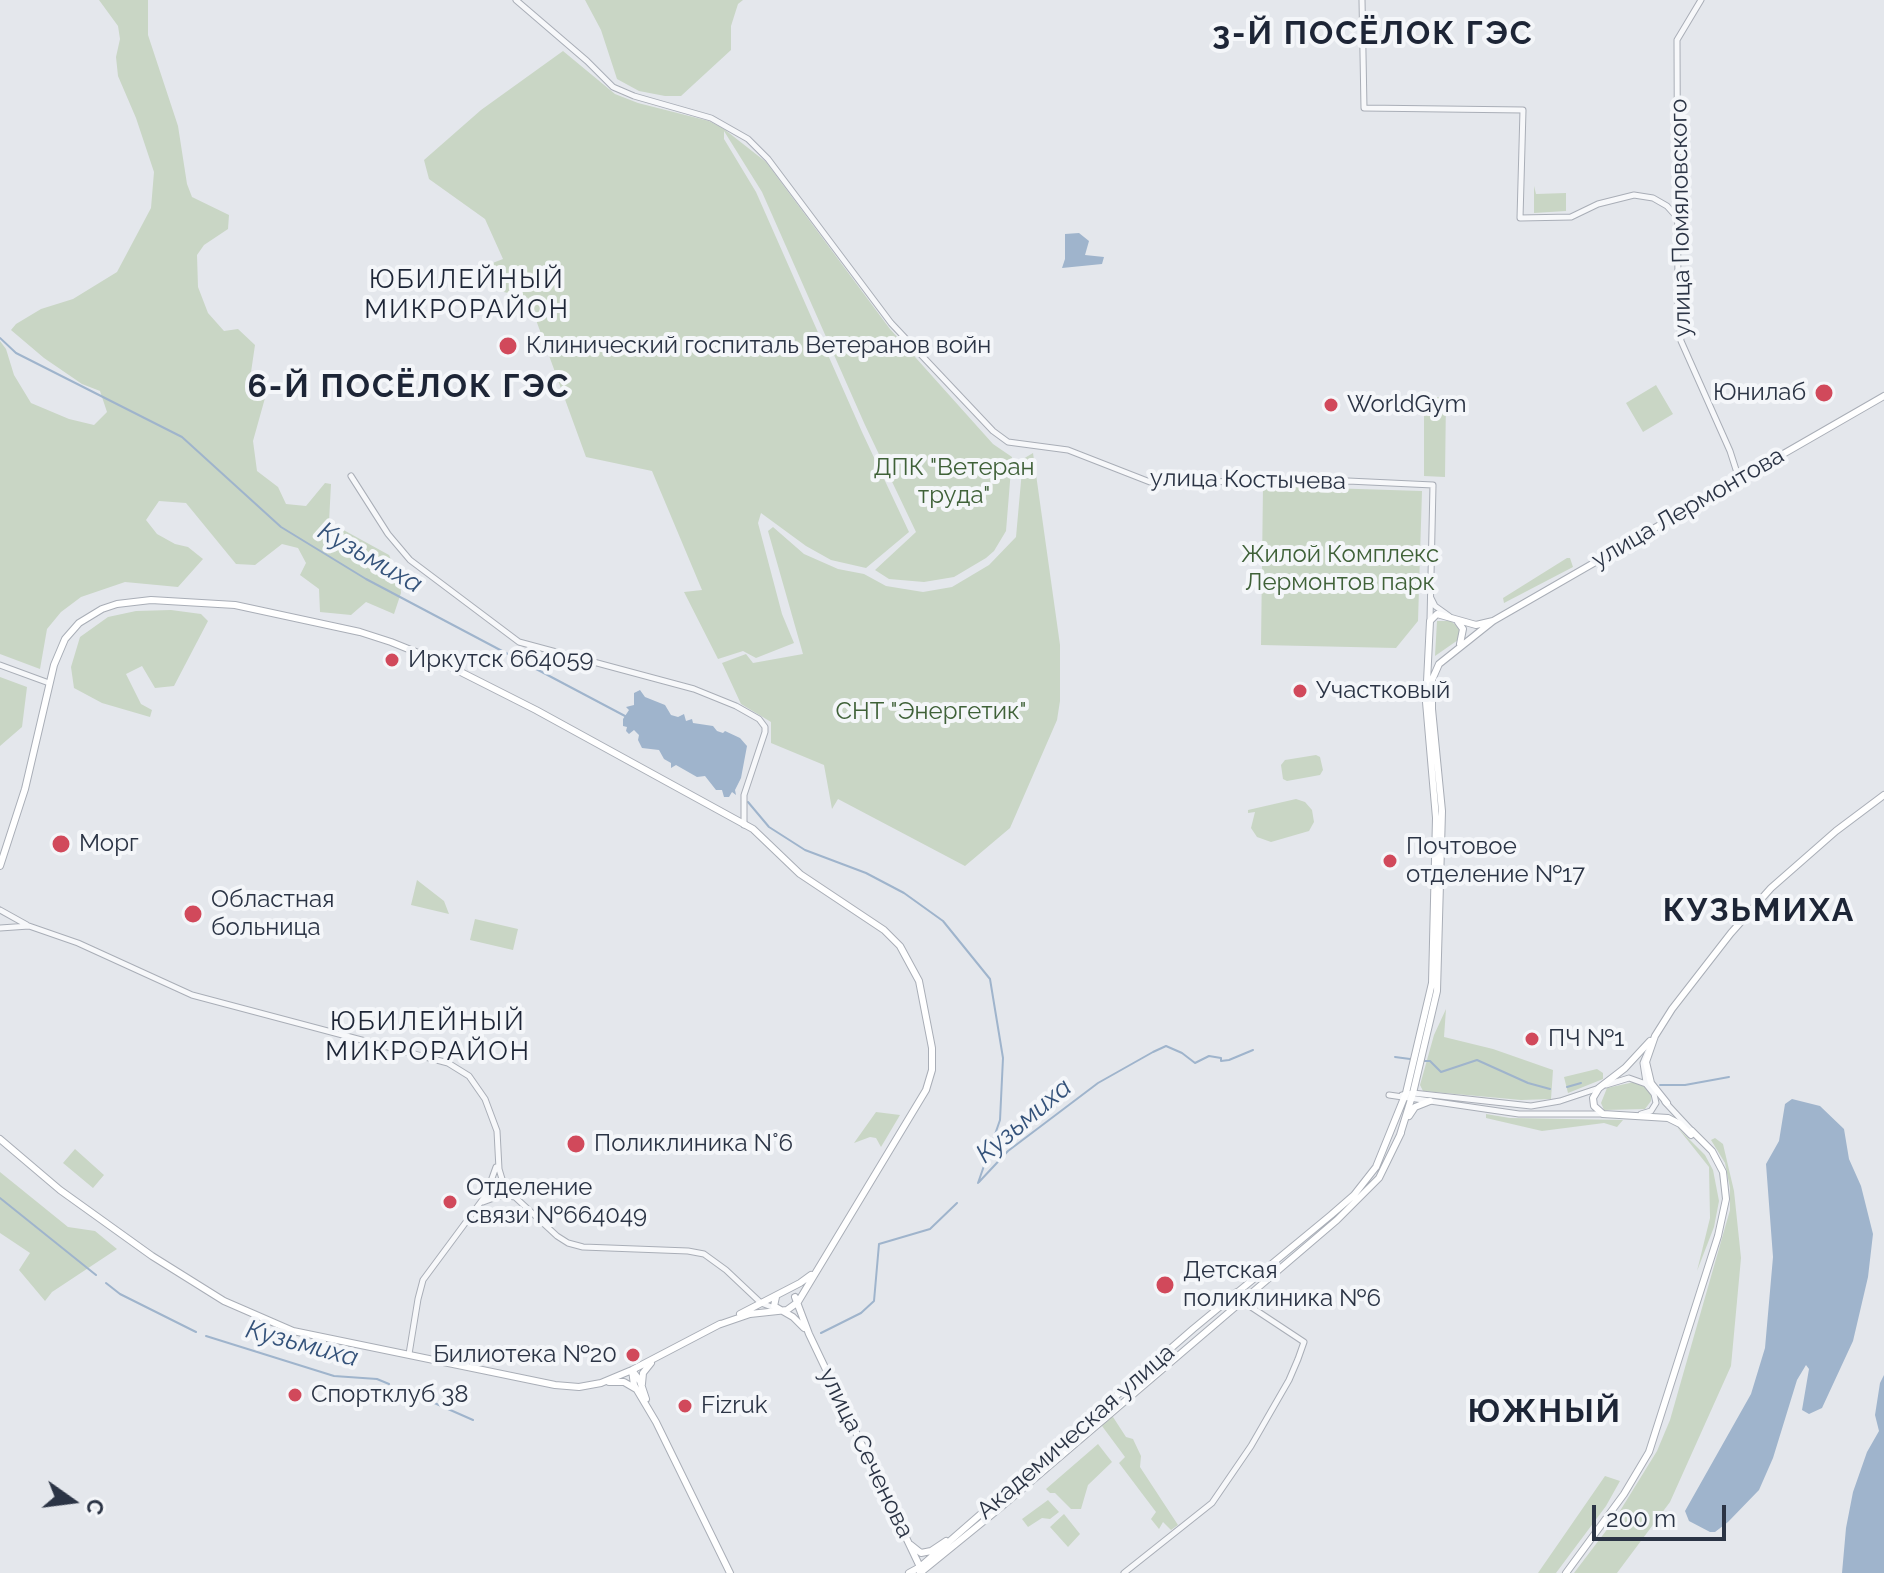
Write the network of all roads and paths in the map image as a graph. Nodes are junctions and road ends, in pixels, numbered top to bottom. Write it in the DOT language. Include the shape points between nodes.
graph roads {
  1 [pos="516,0"];
  2 [pos="1362,0"];
  3 [pos="1701,0"];
  4 [pos="1676,216"];
  5 [pos="1884,396"];
  6 [pos="351,476"];
  7 [pos="1739,479"];
  8 [pos="1430,593"];
  9 [pos="1455,620"];
  10 [pos="1430,621"];
  11 [pos="1493,621"];
  12 [pos="1428,650"];
  13 [pos="1450,654"];
  14 [pos="0,665"];
  15 [pos="49,683"];
  16 [pos="1884,795"];
  17 [pos="744,825"];
  18 [pos="0,866"];
  19 [pos="0,910"];
  20 [pos="29,926"];
  21 [pos="0,928"];
  22 [pos="1655,1036"];
  23 [pos="1649,1049"];
  24 [pos="1418,1059"];
  25 [pos="1649,1086"];
  26 [pos="1600,1087"];
  27 [pos="1654,1094"];
  28 [pos="1409,1096"];
  29 [pos="1430,1101"];
  30 [pos="1560,1101"];
  31 [pos="1667,1103"];
  32 [pos="1603,1114"];
  33 [pos="1563,1115"];
  34 [pos="1640,1115"];
  35 [pos="1692,1131"];
  36 [pos="1400,1135"];
  37 [pos="0,1139"];
  38 [pos="498,1159"];
  39 [pos="1720,1165"];
  40 [pos="516,1198"];
  41 [pos="479,1205"];
  42 [pos="814,1273"];
  43 [pos="803,1292"];
  44 [pos="1236,1292"];
  45 [pos="781,1293"];
  46 [pos="1250,1294"];
  47 [pos="1242,1301"];
  48 [pos="795,1302"];
  49 [pos="761,1303"];
  50 [pos="1222,1305"];
  51 [pos="1256,1309"];
  52 [pos="780,1310"];
  53 [pos="1227,1314"];
  54 [pos="803,1316"];
  55 [pos="718,1325"];
  56 [pos="809,1334"];
  57 [pos="409,1354"];
  58 [pos="657,1357"];
  59 [pos="632,1370"];
  60 [pos="601,1383"];
  61 [pos="640,1389"];
  62 [pos="966,1529"];
  63 [pos="909,1543"];
  64 [pos="921,1571"];
  65 [pos="730,1573"];
  66 [pos="909,1573"];
  67 [pos="1124,1573"];
  68 [pos="1566,1573"];
  1 -- 8 [label="street, улица Костычева" via="613,87 711,118 748,139 871,299 1001,439 1068,450 1150,482 1433,485"];
  2 -- 4 [label="street" via="1364,108 1523,110 1520,218 1571,217 1634,195 1653,198"];
  3 -- 4 [label="street, улица Помяловского" via="1677,40"];
  4 -- 7 [label="street, улица Помяловского" via="1681,341"];
  5 -- 7 [label="main road, улица Лермонтова"];
  6 -- 17 [label="street" via="410,560 519,642 694,689 759,719 765,732 744,794"];
  7 -- 11 [label="main road, улица Лермонтова"];
  8 -- 9 [label="street" via="1435,606"];
  8 -- 10 [label="street"];
  9 -- 10 [label="main road" via="1437,614"];
  9 -- 11 [label="main road" via="1476,625"];
  9 -- 13 [label="main road" via="1464,635"];
  10 -- 12 [label="main road"];
  11 -- 13 [label="main road, улица Лермонтова"];
  12 -- 13 [label="main road" via="1434,660"];
  12 -- 24 [label="main road, Академическая улица" via="1426,702 1436,818 1434,915 1432,983"];
  13 -- 24 [label="main road, улица Лермонтова" via="1432,680 1442,811 1438,971"];
  14 -- 15 [label="street"];
  15 -- 17 [label="main road" via="72,629 102,609 151,600 235,605 360,632 439,662 602,744"];
  15 -- 18 [label="main road" via="25,789"];
  16 -- 22 [label="main road" via="1771,888 1723,942"];
  17 -- 42 [label="main road" via="812,884 900,946 919,981 932,1048 926,1090"];
  19 -- 20 [label="street"];
  20 -- 21 [label="street"];
  20 -- 38 [label="street" via="192,995 448,1063 469,1076 485,1099 497,1131"];
  22 -- 23 [label="main road"];
  22 -- 26 [label="main road"];
  23 -- 25 [label="street" via="1643,1070"];
  23 -- 31 [label="main road" via="1647,1073"];
  24 -- 28 [label="main road, Академическая улица"];
  25 -- 26 [label="street" via="1627,1078"];
  25 -- 27 [label="street"];
  26 -- 30 [label="street"];
  26 -- 32 [label="main road" via="1593,1103"];
  27 -- 31 [label="street"];
  27 -- 34 [label="street" via="1653,1109"];
  28 -- 29 [label="street"];
  28 -- 30 [label="street" via="1522,1106"];
  28 -- 36 [label="main road"];
  28 -- 44 [label="main road, Академическая улица" via="1381,1158 1354,1195"];
  29 -- 33 [label="street"];
  29 -- 36 [label="main road" via="1411,1111"];
  30 -- 33 [label="street" via="1568,1107"];
  31 -- 35 [label="street"];
  32 -- 33 [label="street"];
  32 -- 34 [label="main road"];
  34 -- 39 [label="main road" via="1678,1122"];
  35 -- 39 [label="main road"];
  36 -- 46 [label="main road" via="1369,1190"];
  37 -- 57 [label="main road" via="99,1219 224,1301 293,1331"];
  38 -- 40 [label="street" via="502,1179"];
  38 -- 41 [label="street"];
  39 -- 68 [label="main road" via="1726,1192 1721,1225 1656,1436 1632,1481"];
  40 -- 41 [label="street" via="494,1196"];
  40 -- 49 [label="street" via="557,1236 575,1245 704,1254"];
  41 -- 57 [label="street" via="423,1280"];
  42 -- 43 [label="main road"];
  42 -- 45 [label="main road"];
  43 -- 48 [label="main road"];
  43 -- 54 [label="main road"];
  44 -- 47 [label="street"];
  44 -- 50 [label="main road, Академическая улица"];
  45 -- 48 [label="main road" via="789,1292"];
  45 -- 49 [label="main road"];
  45 -- 52 [label="main road" via="773,1300"];
  46 -- 47 [label="main road"];
  46 -- 51 [label="street"];
  47 -- 51 [label="street"];
  47 -- 53 [label="main road"];
  48 -- 52 [label="main road"];
  48 -- 54 [label="main road, улица Сеченова"];
  49 -- 52 [label="street"];
  49 -- 55 [label="main road"];
  50 -- 53 [label="main road"];
  50 -- 62 [label="main road, Академическая улица"];
  51 -- 67 [label="street" via="1304,1342 1289,1380 1212,1503"];
  52 -- 55 [label="main road"];
  52 -- 56 [label="main road, улица Сеченова"];
  53 -- 64 [label="main road"];
  54 -- 56 [label="main road, улица Сеченова"];
  55 -- 58 [label="main road"];
  56 -- 63 [label="main road, улица Сеченова"];
  57 -- 60 [label="main road" via="566,1387"];
  58 -- 59 [label="main road"];
  58 -- 61 [label="main road" via="643,1373"];
  59 -- 60 [label="main road"];
  59 -- 61 [label="main road"];
  60 -- 61 [label="main road" via="624,1382"];
  61 -- 65 [label="main road"];
  62 -- 63 [label="main road" via="931,1551 921,1553"];
  62 -- 64 [label="main road, Академическая улица"];
  63 -- 64 [label="main road, улица Сеченова"];
  64 -- 66 [label="main road"];
}
